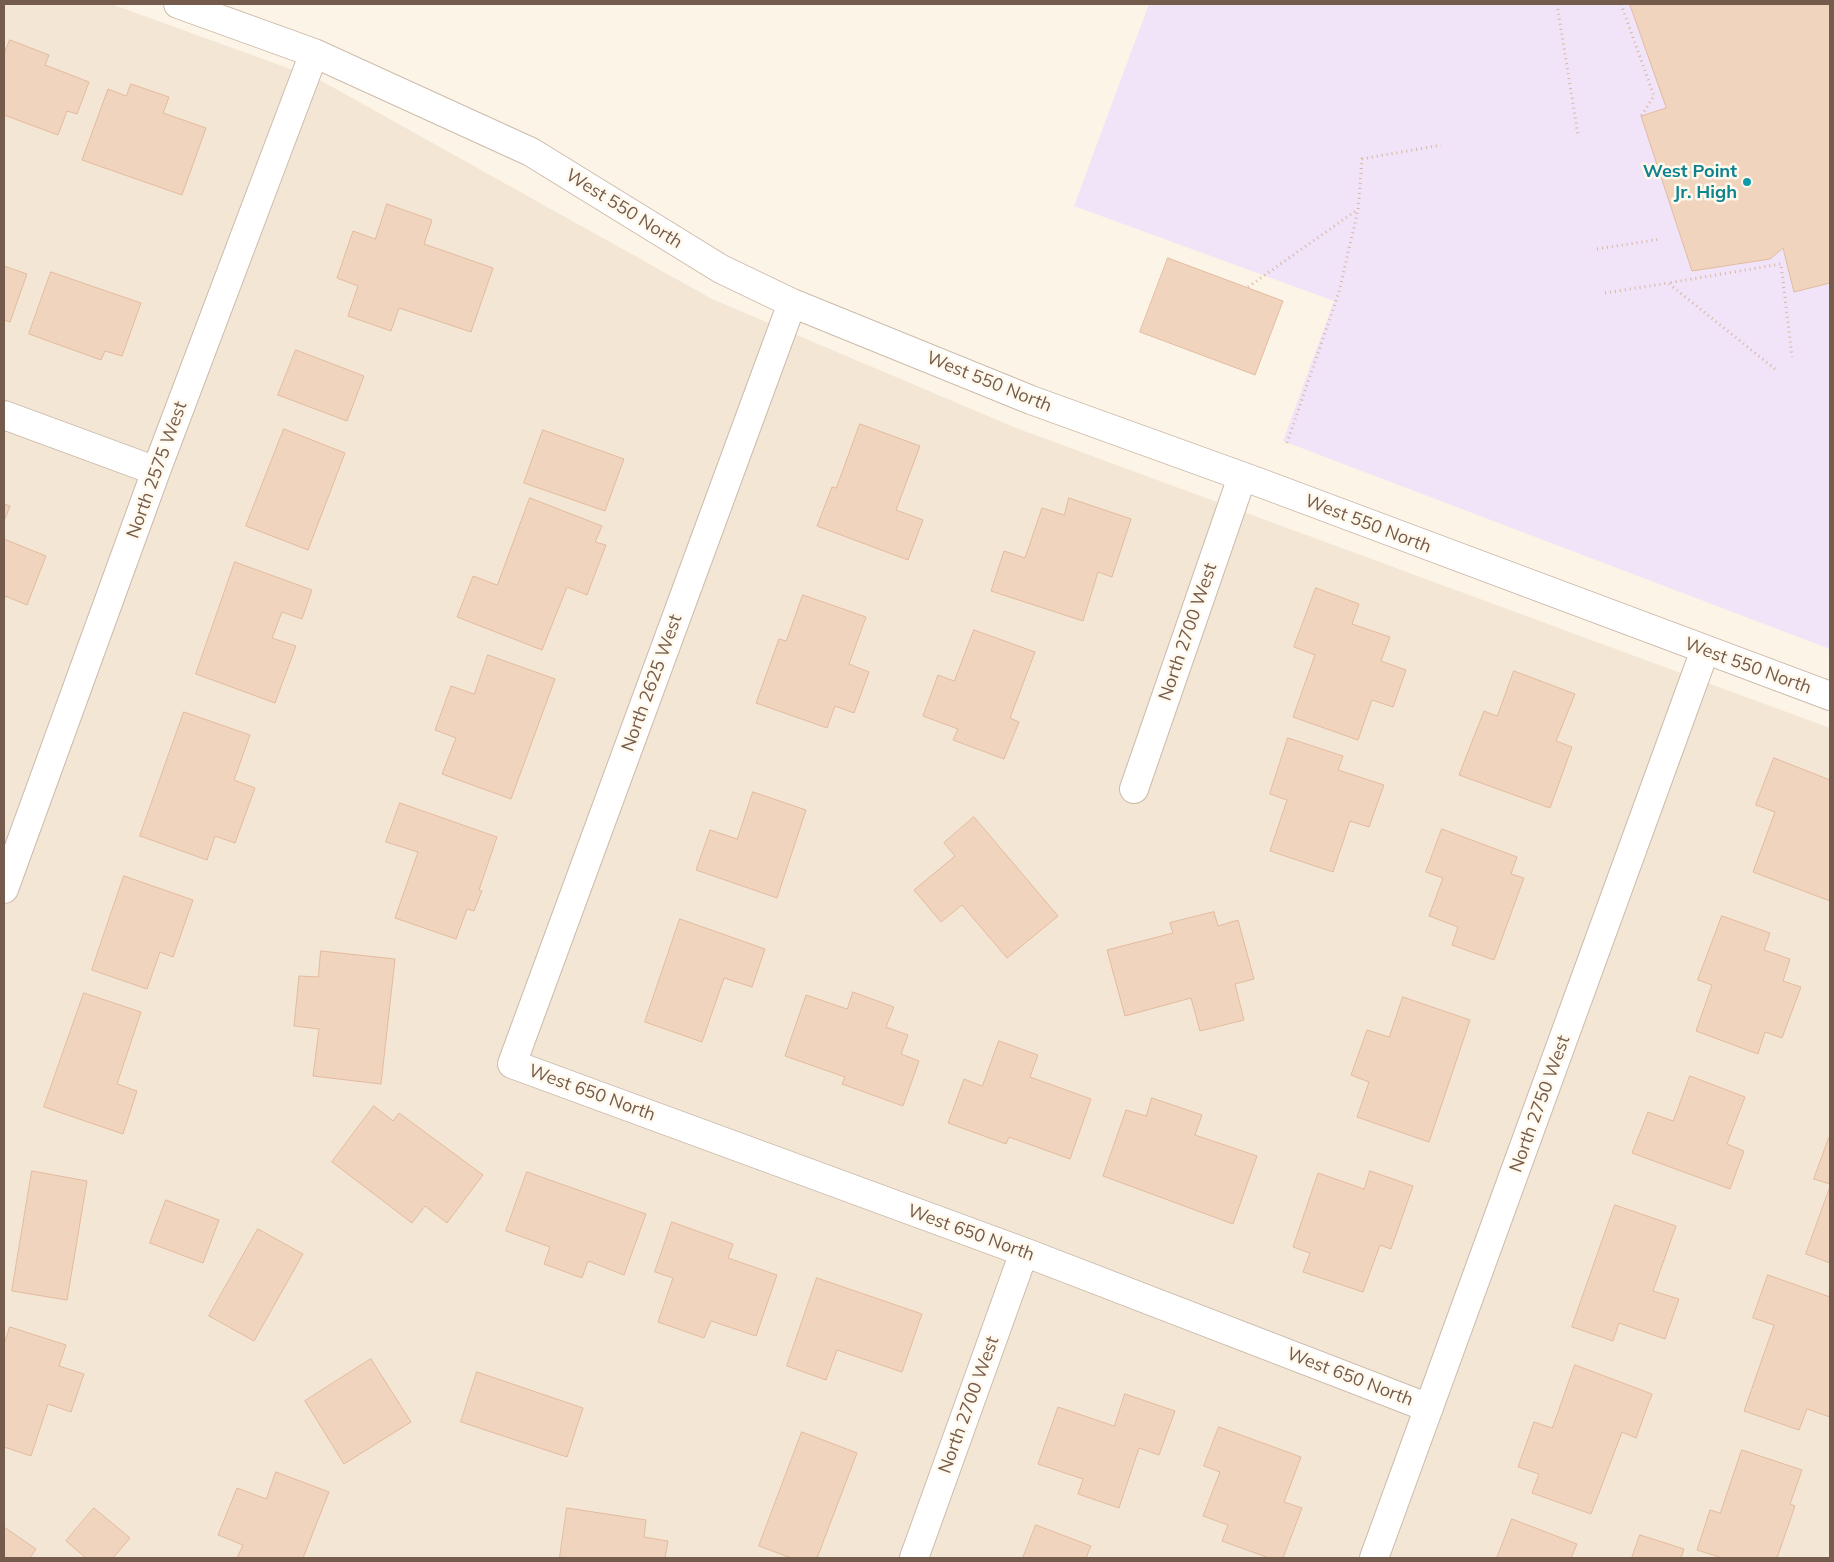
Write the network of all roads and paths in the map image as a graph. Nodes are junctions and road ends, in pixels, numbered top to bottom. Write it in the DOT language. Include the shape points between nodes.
graph roads {
  1 [pos="178,4"];
  2 [pos="1557,4"];
  3 [pos="1621,4"];
  4 [pos="314,53"];
  5 [pos="1642,116"];
  6 [pos="1578,135"];
  7 [pos="1442,145"];
  8 [pos="1358,210"];
  9 [pos="1661,239"];
  10 [pos="1597,249"];
  11 [pos="1668,283"];
  12 [pos="1248,287"];
  13 [pos="1605,293"];
  14 [pos="792,303"];
  15 [pos="1792,357"];
  16 [pos="1775,369"];
  17 [pos="4,415"];
  18 [pos="1287,443"];
  19 [pos="156,470"];
  20 [pos="1242,477"];
  21 [pos="1705,650"];
  22 [pos="1830,696"];
  23 [pos="1134,789"];
  24 [pos="4,889"];
  25 [pos="512,1064"];
  26 [pos="1024,1252"];
  27 [pos="1429,1408"];
  28 [pos="914,1558"];
  29 [pos="1374,1558"];
  1 -- 4 [label="street, West 550 North"];
  2 -- 6 [label="path"];
  3 -- 5 [label="path" via="1654,96"];
  4 -- 14 [label="street, West 550 North" via="531,152 721,269"];
  4 -- 19 [label="street, North 2575 West"];
  7 -- 8 [label="path" via="1362,159"];
  8 -- 12 [label="path"];
  8 -- 18 [label="path" via="1339,292"];
  9 -- 10 [label="path"];
  11 -- 13 [label="path"];
  11 -- 15 [label="path" via="1781,264"];
  11 -- 16 [label="path"];
  14 -- 20 [label="street, West 550 North" via="1031,400"];
  14 -- 25 [label="street, North 2625 West"];
  17 -- 19 [label="street"];
  19 -- 24 [label="street, North 2575 West"];
  20 -- 21 [label="street, West 550 North"];
  20 -- 23 [label="street, North 2700 West"];
  21 -- 22 [label="street, West 550 North"];
  21 -- 27 [label="street, North 2750 West"];
  25 -- 26 [label="street, West 650 North"];
  26 -- 27 [label="street, West 650 North"];
  26 -- 28 [label="street, North 2700 West"];
  27 -- 29 [label="street, North 2750 West"];
}
